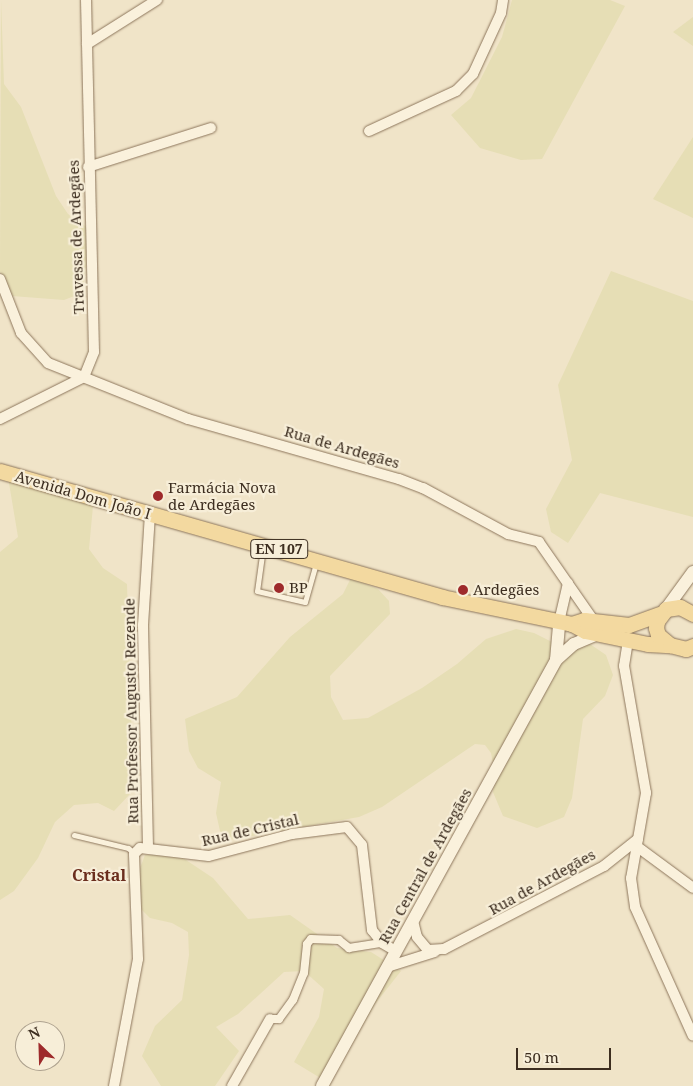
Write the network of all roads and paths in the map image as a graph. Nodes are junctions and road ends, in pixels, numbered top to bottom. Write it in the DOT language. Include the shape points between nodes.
graph roads {
  1 [pos="86,0"];
  2 [pos="157,0"];
  3 [pos="503,0"];
  4 [pos="87,44"];
  5 [pos="211,128"];
  6 [pos="369,131"];
  7 [pos="88,167"];
  8 [pos="0,279"];
  9 [pos="84,377"];
  10 [pos="0,418"];
  11 [pos="0,471"];
  12 [pos="150,515"];
  13 [pos="264,545"];
  14 [pos="317,561"];
  15 [pos="693,572"];
  16 [pos="568,583"];
  17 [pos="663,612"];
  18 [pos="693,614"];
  19 [pos="566,623"];
  20 [pos="595,628"];
  21 [pos="628,640"];
  22 [pos="670,645"];
  23 [pos="691,649"];
  24 [pos="556,660"];
  25 [pos="74,835"];
  26 [pos="638,843"];
  27 [pos="148,847"];
  28 [pos="134,854"];
  29 [pos="693,888"];
  30 [pos="413,921"];
  31 [pos="382,943"];
  32 [pos="396,951"];
  33 [pos="432,951"];
  34 [pos="388,967"];
  35 [pos="270,1019"];
  36 [pos="693,1036"];
  37 [pos="114,1086"];
  38 [pos="232,1086"];
  39 [pos="322,1086"];
  1 -- 4 [label="street, Travessa de Ardegães"];
  2 -- 4 [label="street"];
  3 -- 6 [label="street" via="502,13 473,74 456,91"];
  4 -- 7 [label="street, Travessa de Ardegães"];
  5 -- 7 [label="street"];
  7 -- 9 [label="street, Travessa de Ardegães" via="96,343"];
  8 -- 9 [label="street, Rua de Ardegães" via="21,333 35,352 48,363"];
  9 -- 10 [label="street"];
  9 -- 16 [label="street, Rua de Ardegães" via="188,419 423,488 501,531 539,542"];
  11 -- 12 [label="main road, Avenida Dom João I / EN 107"];
  12 -- 13 [label="main road, Avenida Dom João I / EN 107"];
  12 -- 27 [label="street, Rua Professor Augusto Rezende" via="143,625"];
  13 -- 14 [label="main road, Avenida Dom João I / EN 107"];
  13 -- 14 [label="lane" via="257,591 305,602"];
  14 -- 19 [label="main road, Avenida Dom João I / EN 107" via="442,598"];
  15 -- 17 [label="street"];
  16 -- 19 [label="street"];
  16 -- 20 [label="street, Rua de Ardegães"];
  17 -- 18 [label="main road, EN 107" via="680,607"];
  17 -- 20 [label="main road, Avenida Dom João I / EN 107" via="629,626"];
  17 -- 22 [label="main road" via="656,628 658,635"];
  19 -- 20 [label="main road, Avenida Dom João I / EN 107"];
  19 -- 24 [label="street, Rua Central de Ardegães"];
  20 -- 21 [label="main road, Avenida Dom João I / EN 107"];
  20 -- 24 [label="street, Rua Central de Ardegães"];
  21 -- 22 [label="main road, Avenida Dom João I / EN 107"];
  21 -- 26 [label="street" via="624,666 646,793"];
  22 -- 23 [label="main road, EN 107"];
  24 -- 30 [label="street, Rua Central de Ardegães"];
  25 -- 28 [label="lane" via="128,848"];
  26 -- 29 [label="street"];
  26 -- 33 [label="street, Rua de Ardegães" via="598,870 462,942"];
  26 -- 36 [label="street" via="631,878 635,907"];
  27 -- 28 [label="street"];
  27 -- 31 [label="street, Rua de Cristal" via="171,853 209,856 292,834 346,828 362,845 372,930"];
  28 -- 37 [label="street" via="138,958"];
  30 -- 32 [label="street, Rua Central de Ardegães"];
  30 -- 33 [label="street" via="417,938"];
  31 -- 32 [label="street"];
  31 -- 35 [label="street" via="349,948 339,940 311,939 307,944 304,973 293,1000 279,1019"];
  32 -- 34 [label="street, Rua Central de Ardegães"];
  33 -- 34 [label="street, Rua de Ardegães"];
  34 -- 39 [label="street, Rua Central de Ardegães"];
  35 -- 38 [label="street"];
}
